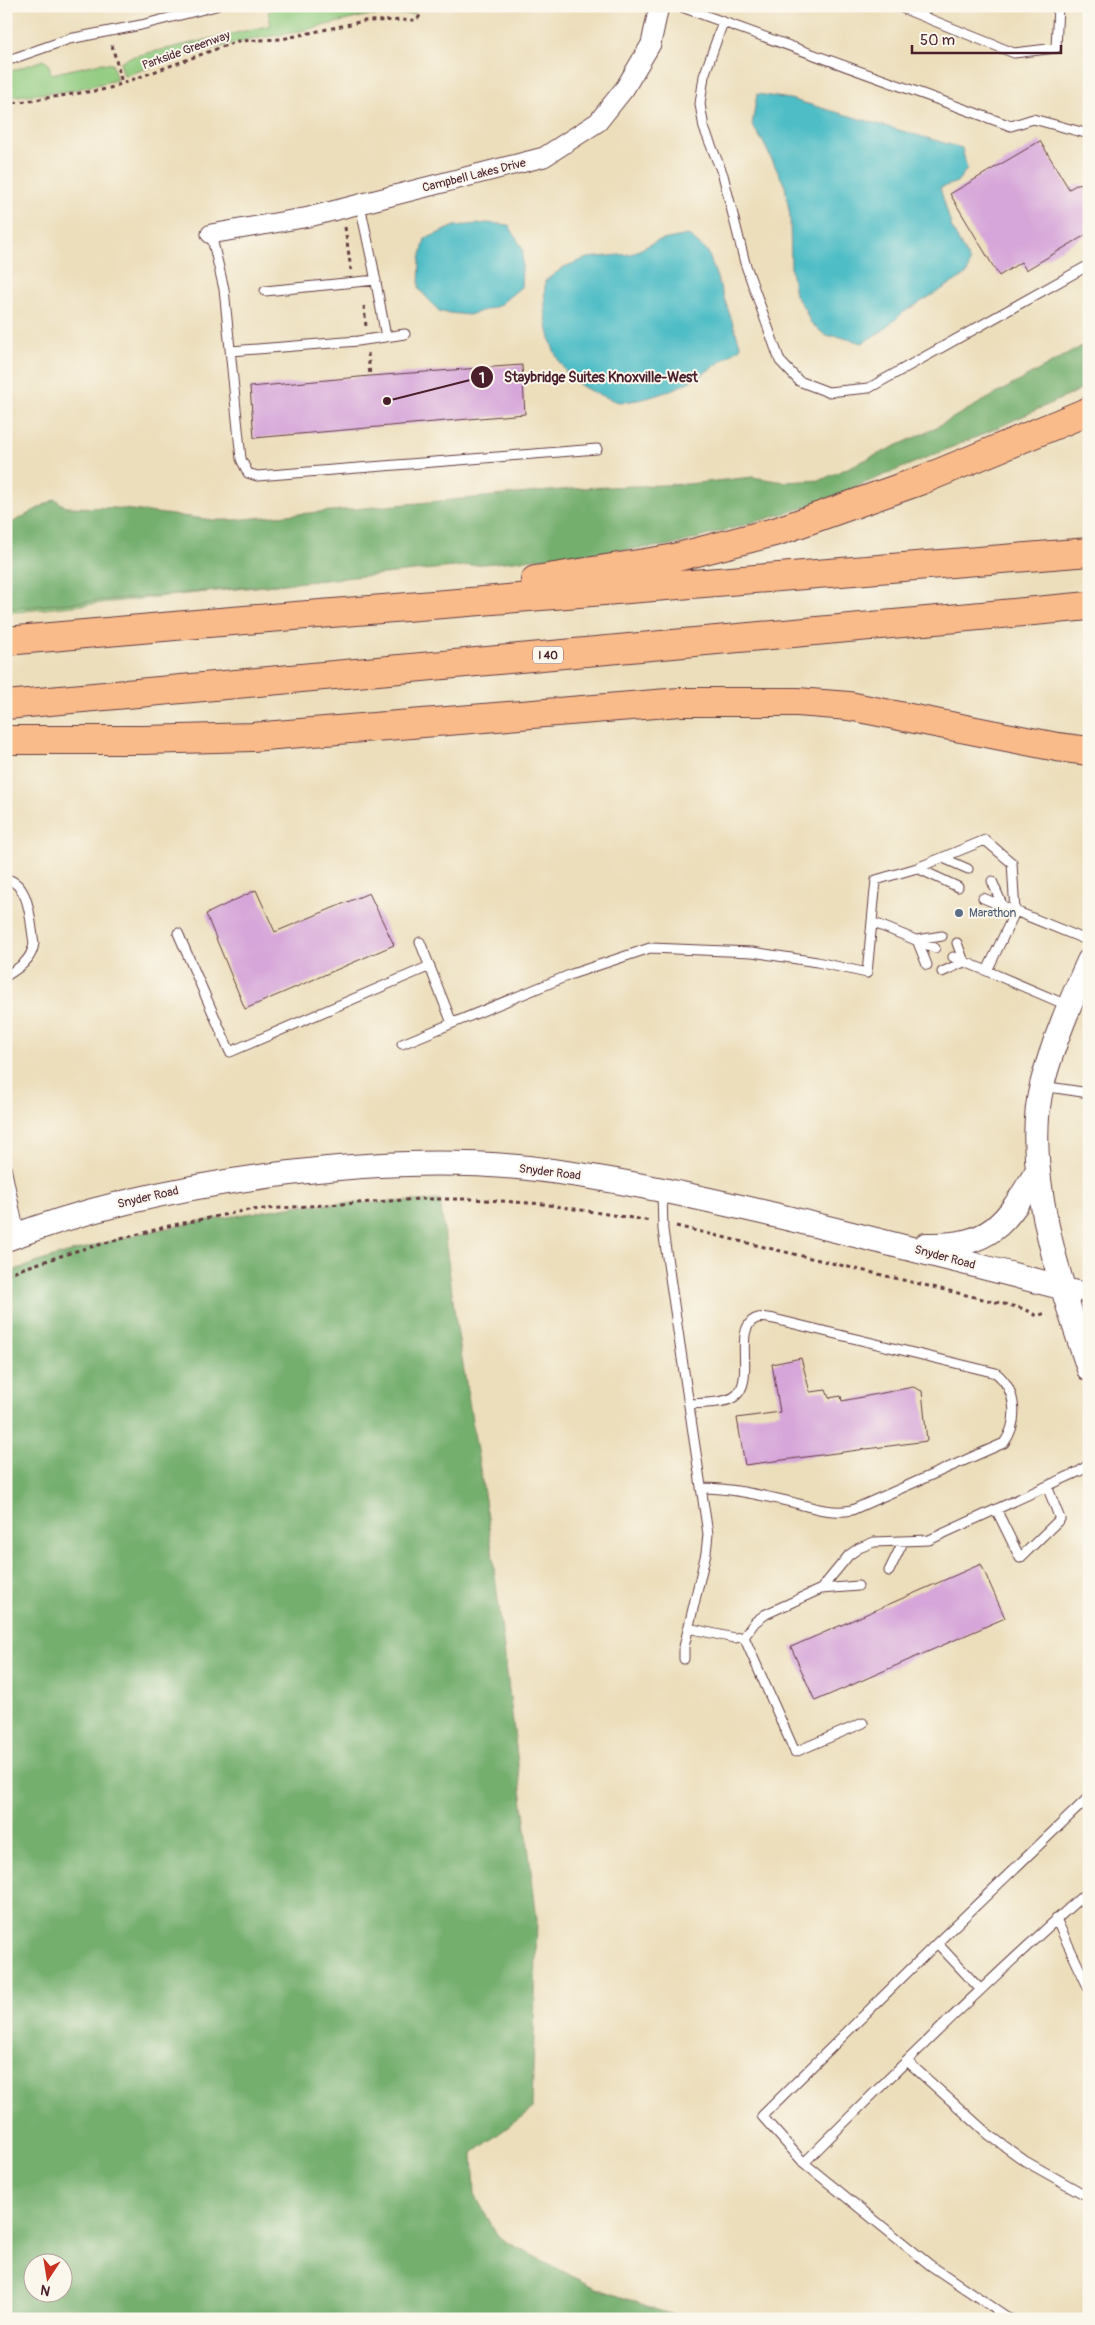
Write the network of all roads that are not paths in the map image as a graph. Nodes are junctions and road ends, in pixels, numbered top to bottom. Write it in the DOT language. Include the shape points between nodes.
graph roads {
  1 [pos="216,6"];
  2 [pos="659,6"];
  3 [pos="679,6"];
  4 [pos="897,6"];
  5 [pos="1058,6"];
  6 [pos="723,22"];
  7 [pos="6,61"];
  8 [pos="1089,134"];
  9 [pos="360,204"];
  10 [pos="212,234"];
  11 [pos="1089,264"];
  12 [pos="376,280"];
  13 [pos="265,291"];
  14 [pos="405,334"];
  15 [pos="386,337"];
  16 [pos="231,350"];
  17 [pos="1089,411"];
  18 [pos="597,448"];
  19 [pos="1089,552"];
  20 [pos="1089,606"];
  21 [pos="331,613"];
  22 [pos="6,641"];
  23 [pos="6,705"];
  24 [pos="6,740"];
  25 [pos="1057,747"];
  26 [pos="1089,751"];
  27 [pos="1089,770"];
  28 [pos="943,858"];
  29 [pos="917,868"];
  30 [pos="968,870"];
  31 [pos="6,879"];
  32 [pos="992,881"];
  33 [pos="958,887"];
  34 [pos="982,898"];
  35 [pos="1003,907"];
  36 [pos="1015,912"];
  37 [pos="872,922"];
  38 [pos="178,933"];
  39 [pos="942,936"];
  40 [pos="918,940"];
  41 [pos="420,942"];
  42 [pos="1089,942"];
  43 [pos="957,943"];
  44 [pos="935,948"];
  45 [pos="953,956"];
  46 [pos="964,962"];
  47 [pos="927,965"];
  48 [pos="430,966"];
  49 [pos="987,971"];
  50 [pos="1087,971"];
  51 [pos="942,972"];
  52 [pos="6,976"];
  53 [pos="1069,1006"];
  54 [pos="452,1023"];
  55 [pos="402,1044"];
  56 [pos="1042,1086"];
  57 [pos="1089,1093"];
  58 [pos="6,1167"];
  59 [pos="1038,1170"];
  60 [pos="662,1189"];
  61 [pos="13,1237"];
  62 [pos="898,1245"];
  63 [pos="1061,1287"];
  64 [pos="1089,1293"];
  65 [pos="1089,1369"];
  66 [pos="689,1404"];
  67 [pos="1089,1464"];
  68 [pos="1050,1484"];
  69 [pos="701,1488"];
  70 [pos="996,1509"];
  71 [pos="904,1542"];
  72 [pos="889,1571"];
  73 [pos="858,1586"];
  74 [pos="821,1589"];
  75 [pos="688,1628"];
  76 [pos="744,1638"];
  77 [pos="684,1659"];
  78 [pos="863,1723"];
  79 [pos="1089,1798"];
  80 [pos="1089,1890"];
  81 [pos="1056,1919"];
  82 [pos="936,1943"];
  83 [pos="980,1989"];
  84 [pos="1089,1989"];
  85 [pos="907,2061"];
  86 [pos="804,2163"];
  87 [pos="1089,2197"];
  88 [pos="1010,2319"];
  1 -- 7 [label="lane" via="69,39"];
  2 -- 9 [label="street, Campbell Lakes Drive" via="651,44 626,88 598,122 544,157"];
  3 -- 6 [label="lane"];
  4 -- 5 [label="lane" via="1014,54 1056,48"];
  6 -- 8 [label="lane" via="1012,126 1033,119"];
  6 -- 11 [label="lane" via="704,76 700,104 704,128 724,175 745,263 780,361 799,381 828,392 869,388"];
  9 -- 10 [label="street, Campbell Lakes Drive" via="309,218"];
  9 -- 12 [label="lane"];
  10 -- 16 [label="lane" via="224,289"];
  12 -- 13 [label="lane"];
  12 -- 15 [label="lane"];
  14 -- 15 [label="lane"];
  15 -- 16 [label="lane"];
  16 -- 18 [label="lane" via="241,459 248,473 257,476"];
  17 -- 21 [label="highway" via="922,480 778,531 670,559"];
  19 -- 21 [label="highway"];
  20 -- 23 [label="highway, I 40"];
  21 -- 22 [label="highway"];
  24 -- 25 [label="highway" via="252,737 680,702 797,702 849,706"];
  25 -- 26 [label="highway"];
  25 -- 27 [label="highway"];
  28 -- 29 [label="lane"];
  28 -- 30 [label="lane"];
  28 -- 36 [label="lane" via="985,840 1012,863"];
  29 -- 33 [label="lane"];
  29 -- 37 [label="lane" via="876,880"];
  31 -- 52 [label="lane" via="13,880 22,888 34,949 24,964"];
  32 -- 35 [label="lane"];
  34 -- 35 [label="lane"];
  35 -- 36 [label="lane"];
  36 -- 42 [label="lane"];
  36 -- 49 [label="lane"];
  37 -- 40 [label="lane"];
  37 -- 54 [label="lane" via="867,973 752,952 650,948 572,974"];
  38 -- 48 [label="lane" via="230,1052"];
  39 -- 40 [label="lane"];
  40 -- 44 [label="lane"];
  40 -- 47 [label="lane"];
  41 -- 48 [label="lane"];
  43 -- 46 [label="lane"];
  45 -- 46 [label="lane"];
  46 -- 49 [label="lane"];
  46 -- 51 [label="lane"];
  48 -- 54 [label="lane"];
  49 -- 53 [label="lane"];
  50 -- 53 [label="street"];
  53 -- 56 [label="street"];
  54 -- 55 [label="lane"];
  56 -- 57 [label="lane"];
  56 -- 59 [label="street" via="1037,1126"];
  58 -- 61 [label="lane"];
  59 -- 62 [label="street" via="1006,1218 989,1233 951,1245"];
  59 -- 63 [label="street"];
  60 -- 61 [label="street, Snyder Road" via="525,1168 416,1162 313,1170 214,1183 56,1220"];
  60 -- 62 [label="street, Snyder Road"];
  60 -- 66 [label="lane" via="662,1223"];
  62 -- 63 [label="street, Snyder Road"];
  63 -- 64 [label="street, Snyder Road"];
  63 -- 65 [label="street"];
  66 -- 69 [label="lane"];
  66 -- 69 [label="lane" via="725,1400 735,1397 741,1390 746,1334 750,1324 760,1317 996,1373 1004,1380 1014,1414 1012,1431 1004,1443 870,1504 841,1513 725,1488"];
  67 -- 68 [label="lane"];
  68 -- 70 [label="lane"];
  68 -- 70 [label="lane" via="1060,1519 1020,1558"];
  69 -- 75 [label="lane" via="708,1534"];
  70 -- 71 [label="lane" via="929,1540"];
  71 -- 72 [label="lane"];
  71 -- 74 [label="lane" via="874,1542 859,1548 849,1555"];
  73 -- 74 [label="lane"];
  74 -- 76 [label="lane" via="766,1614 755,1622"];
  75 -- 76 [label="lane"];
  75 -- 77 [label="lane"];
  76 -- 78 [label="lane" via="795,1752"];
  79 -- 82 [label="lane"];
  80 -- 81 [label="lane"];
  81 -- 83 [label="lane"];
  81 -- 84 [label="lane"];
  82 -- 83 [label="lane"];
  82 -- 86 [label="lane" via="762,2116"];
  83 -- 85 [label="lane"];
  85 -- 86 [label="lane"];
  85 -- 87 [label="lane" via="988,2134 1025,2161"];
  86 -- 88 [label="lane" via="930,2265"];
}
